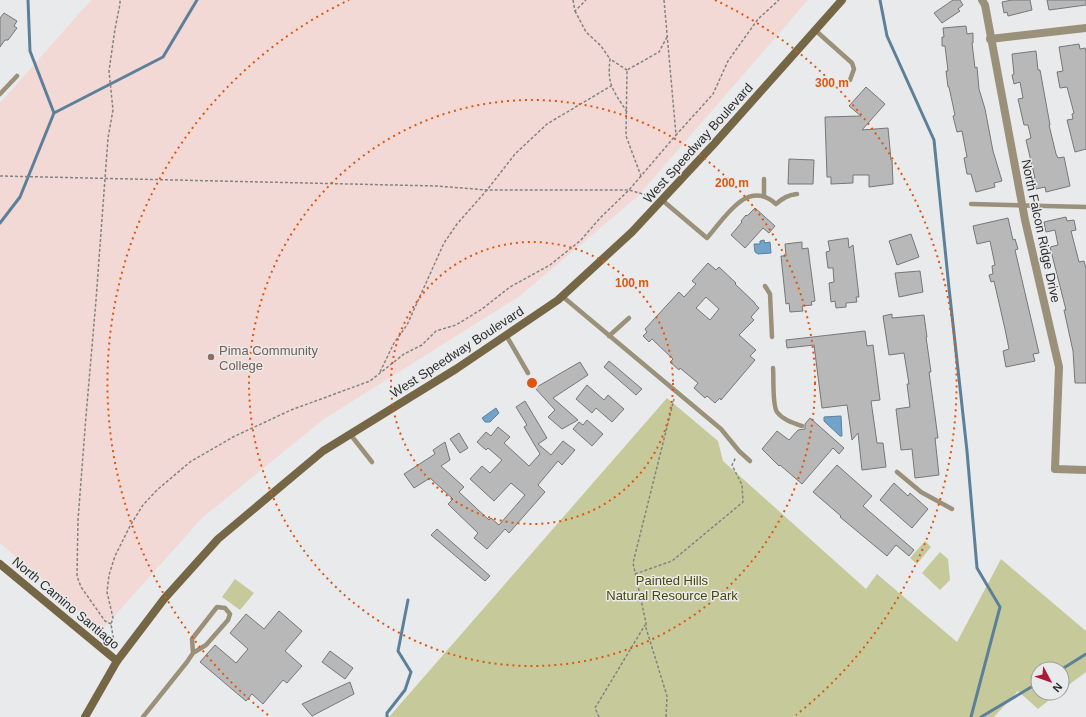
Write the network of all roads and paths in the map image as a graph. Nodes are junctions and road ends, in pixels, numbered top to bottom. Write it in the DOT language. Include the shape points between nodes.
graph roads {
  1 [pos="120,0"];
  2 [pos="572,0"];
  3 [pos="586,0"];
  4 [pos="664,0"];
  5 [pos="779,0"];
  6 [pos="842,0"];
  7 [pos="982,0"];
  8 [pos="575,11"];
  9 [pos="1086,28"];
  10 [pos="816,30"];
  11 [pos="667,37"];
  12 [pos="990,39"];
  13 [pos="610,59"];
  14 [pos="627,70"];
  15 [pos="17,76"];
  16 [pos="850,80"];
  17 [pos="611,86"];
  18 [pos="0,94"];
  19 [pos="627,112"];
  20 [pos="676,135"];
  21 [pos="0,176"];
  22 [pos="641,176"];
  23 [pos="105,179"];
  24 [pos="764,179"];
  25 [pos="486,190"];
  26 [pos="629,190"];
  27 [pos="797,194"];
  28 [pos="764,196"];
  29 [pos="662,200"];
  30 [pos="971,204"];
  31 [pos="1022,205"];
  32 [pos="1086,207"];
  33 [pos="765,286"];
  34 [pos="562,296"];
  35 [pos="629,318"];
  36 [pos="506,336"];
  37 [pos="609,336"];
  38 [pos="772,337"];
  39 [pos="773,368"];
  40 [pos="380,373"];
  41 [pos="528,373"];
  42 [pos="675,391"];
  43 [pos="802,426"];
  44 [pos="350,434"];
  45 [pos="739,451"];
  46 [pos="750,461"];
  47 [pos="372,462"];
  48 [pos="1086,470"];
  49 [pos="898,472"];
  50 [pos="952,509"];
  51 [pos="0,564"];
  52 [pos="635,574"];
  53 [pos="646,623"];
  54 [pos="111,624"];
  55 [pos="192,653"];
  56 [pos="117,661"];
  57 [pos="85,717"];
  58 [pos="143,717"];
  59 [pos="599,717"];
  60 [pos="666,717"];
  1 -- 23 [label="path" via="109,70 113,110"];
  2 -- 8 [label="path"];
  3 -- 8 [label="path"];
  4 -- 11 [label="path"];
  5 -- 20 [label="path" via="758,19 728,61 713,94"];
  6 -- 10 [label="main road, West Speedway Boulevard"];
  7 -- 12 [label="street, North Falcon Ridge Drive"];
  8 -- 13 [label="path" via="586,32"];
  9 -- 12 [label="street"];
  10 -- 16 [label="lane" via="852,63 854,69"];
  10 -- 29 [label="main road, West Speedway Boulevard"];
  11 -- 14 [label="path" via="660,52"];
  11 -- 20 [label="path"];
  12 -- 31 [label="street, North Falcon Ridge Drive"];
  13 -- 14 [label="path"];
  13 -- 17 [label="path"];
  14 -- 19 [label="path"];
  15 -- 18 [label="lane"];
  17 -- 19 [label="path"];
  17 -- 25 [label="path" via="547,124 515,154"];
  19 -- 22 [label="path" via="626,136"];
  20 -- 22 [label="path"];
  21 -- 23 [label="path"];
  22 -- 26 [label="path"];
  23 -- 25 [label="path" via="437,186"];
  23 -- 54 [label="path" via="78,520 77,576 81,587 104,621"];
  24 -- 28 [label="lane"];
  25 -- 26 [label="path"];
  25 -- 40 [label="path" via="444,243 407,325 394,343"];
  26 -- 29 [label="path"];
  26 -- 40 [label="path" via="581,240 550,265 510,287 456,325 436,331 422,345 404,354"];
  27 -- 28 [label="lane" via="790,194 776,204"];
  28 -- 29 [label="lane" via="749,196 739,201 707,238"];
  29 -- 34 [label="main road, West Speedway Boulevard" via="632,232"];
  30 -- 31 [label="lane"];
  31 -- 32 [label="lane"];
  31 -- 48 [label="street, North Falcon Ridge Drive" via="1059,367 1056,468"];
  33 -- 38 [label="lane" via="770,294"];
  34 -- 36 [label="main road, West Speedway Boulevard"];
  34 -- 37 [label="lane"];
  35 -- 37 [label="lane"];
  36 -- 41 [label="lane"];
  36 -- 44 [label="main road, West Speedway Boulevard"];
  37 -- 42 [label="lane"];
  39 -- 43 [label="lane" via="776,411 786,420"];
  40 -- 54 [label="path" via="370,380 291,410 233,438 190,462 157,490 143,505 115,556 107,592 113,618"];
  42 -- 45 [label="lane" via="721,429"];
  42 -- 52 [label="path" via="632,563"];
  44 -- 47 [label="lane"];
  44 -- 56 [label="main road, West Speedway Boulevard" via="322,451 218,539 164,599"];
  45 -- 46 [label="lane"];
  45 -- 52 [label="path" via="732,465 742,485 744,502 672,561"];
  49 -- 50 [label="lane" via="922,492"];
  51 -- 56 [label="main road, North Camino Santiago"];
  52 -- 53 [label="path"];
  53 -- 59 [label="path" via="595,708"];
  53 -- 60 [label="path" via="667,696"];
  54 -- 56 [label="path"];
  55 -- 55 [label="lane" via="206,645 228,620 230,614 225,608 217,607 192,639"];
  55 -- 58 [label="lane"];
  56 -- 57 [label="main road, West Speedway Boulevard"];
}
